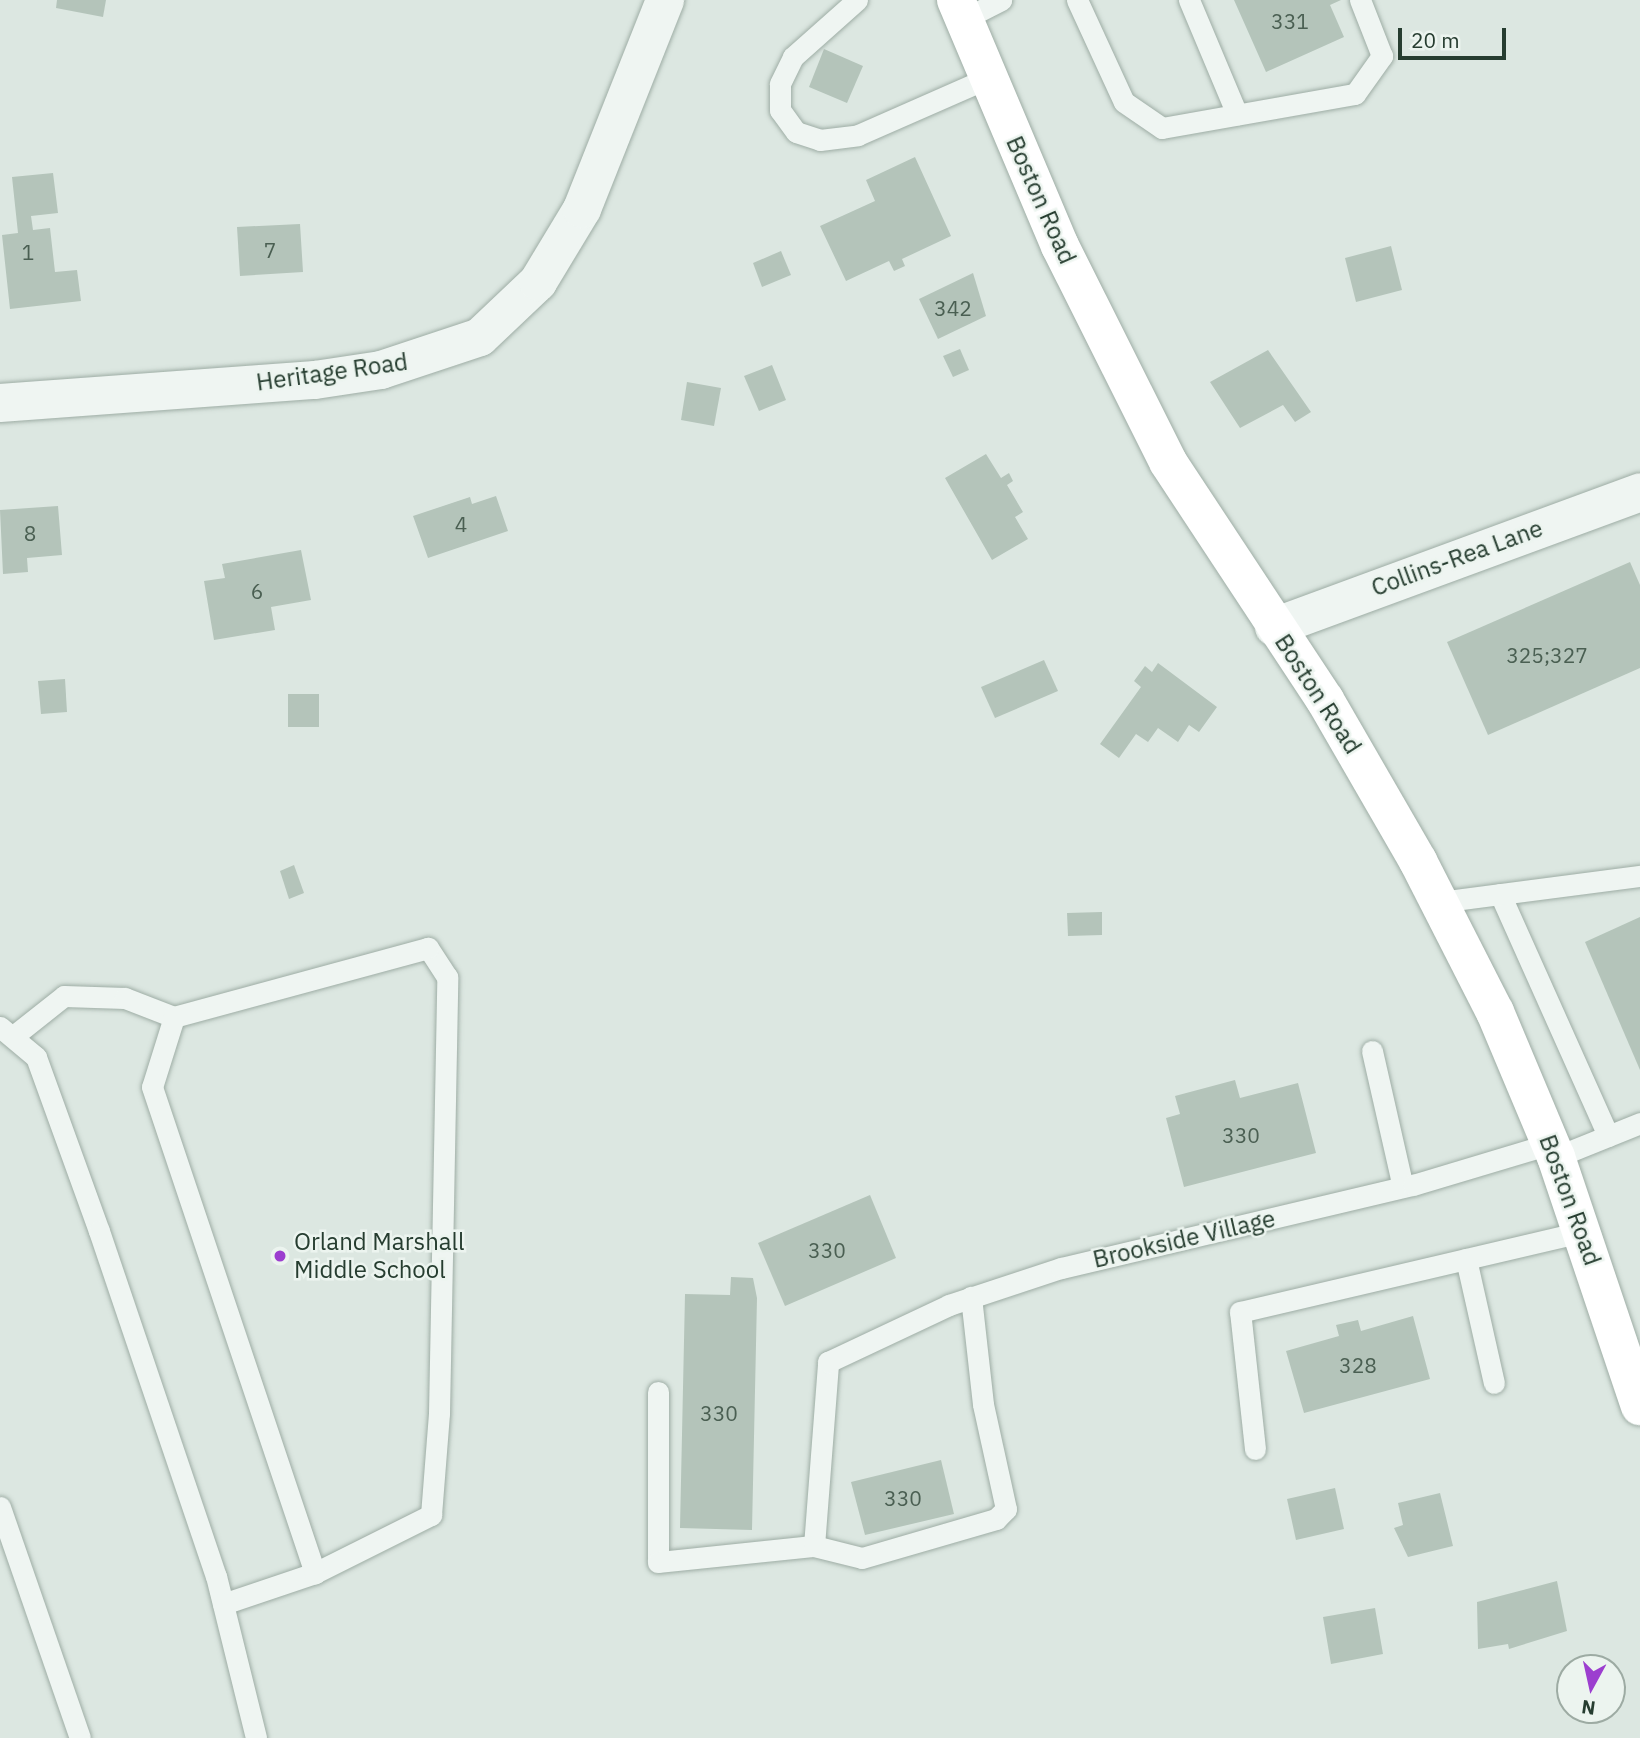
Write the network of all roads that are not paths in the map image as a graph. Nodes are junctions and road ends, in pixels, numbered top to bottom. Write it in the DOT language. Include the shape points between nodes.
graph roads {
  1 [pos="665,0"];
  2 [pos="857,0"];
  3 [pos="1001,0"];
  4 [pos="1077,0"];
  5 [pos="1189,0"];
  6 [pos="1360,0"];
  7 [pos="960,10"];
  8 [pos="988,78"];
  9 [pos="1237,114"];
  10 [pos="0,403"];
  11 [pos="1640,492"];
  12 [pos="1274,627"];
  13 [pos="1640,876"];
  14 [pos="1500,894"];
  15 [pos="1439,902"];
  16 [pos="174,1017"];
  17 [pos="8,1030"];
  18 [pos="1372,1051"];
  19 [pos="1640,1123"];
  20 [pos="1608,1136"];
  21 [pos="1553,1150"];
  22 [pos="1403,1187"];
  23 [pos="1582,1231"];
  24 [pos="1466,1259"];
  25 [pos="971,1297"];
  26 [pos="1494,1383"];
  27 [pos="658,1392"];
  28 [pos="1640,1406"];
  29 [pos="1255,1448"];
  30 [pos="0,1507"];
  31 [pos="814,1546"];
  32 [pos="315,1573"];
  33 [pos="223,1604"];
  34 [pos="80,1738"];
  35 [pos="256,1738"];
  1 -- 10 [label="street, Heritage Road" via="582,209 538,282 480,337 393,367 314,380"];
  2 -- 8 [label="lane" via="793,57 780,84 780,110 796,132 820,141 858,135"];
  3 -- 7 [label="lane"];
  4 -- 9 [label="lane" via="1124,102 1162,128"];
  5 -- 9 [label="lane"];
  6 -- 9 [label="lane" via="1382,56 1355,94"];
  7 -- 8 [label="main road, Boston Road"];
  8 -- 12 [label="main road, Boston Road" via="1110,349 1168,462"];
  11 -- 12 [label="street, Collins-Rea Lane"];
  12 -- 15 [label="main road, Boston Road" via="1325,700"];
  13 -- 14 [label="lane"];
  14 -- 15 [label="lane"];
  14 -- 20 [label="lane"];
  15 -- 21 [label="main road, Boston Road"];
  16 -- 17 [label="lane" via="125,998 64,996"];
  16 -- 32 [label="lane" via="152,1087"];
  16 -- 32 [label="lane" via="428,948 447,977 439,1413 431,1515"];
  17 -- 33 [label="lane" via="41,1069"];
  18 -- 22 [label="lane"];
  19 -- 20 [label="lane, Brookside Village"];
  20 -- 21 [label="lane, Brookside Village"];
  21 -- 22 [label="lane, Brookside Village"];
  21 -- 23 [label="main road, Boston Road"];
  22 -- 25 [label="lane, Brookside Village" via="1060,1268"];
  23 -- 24 [label="lane"];
  23 -- 28 [label="main road, Boston Road"];
  24 -- 26 [label="lane"];
  24 -- 29 [label="lane" via="1240,1312"];
  25 -- 31 [label="lane, Brookside Village" via="828,1362"];
  25 -- 31 [label="lane" via="983,1404 1007,1496 996,1519 862,1558"];
  27 -- 31 [label="lane" via="658,1562"];
  30 -- 34 [label="lane"];
  32 -- 33 [label="lane"];
  33 -- 35 [label="lane"];
}
